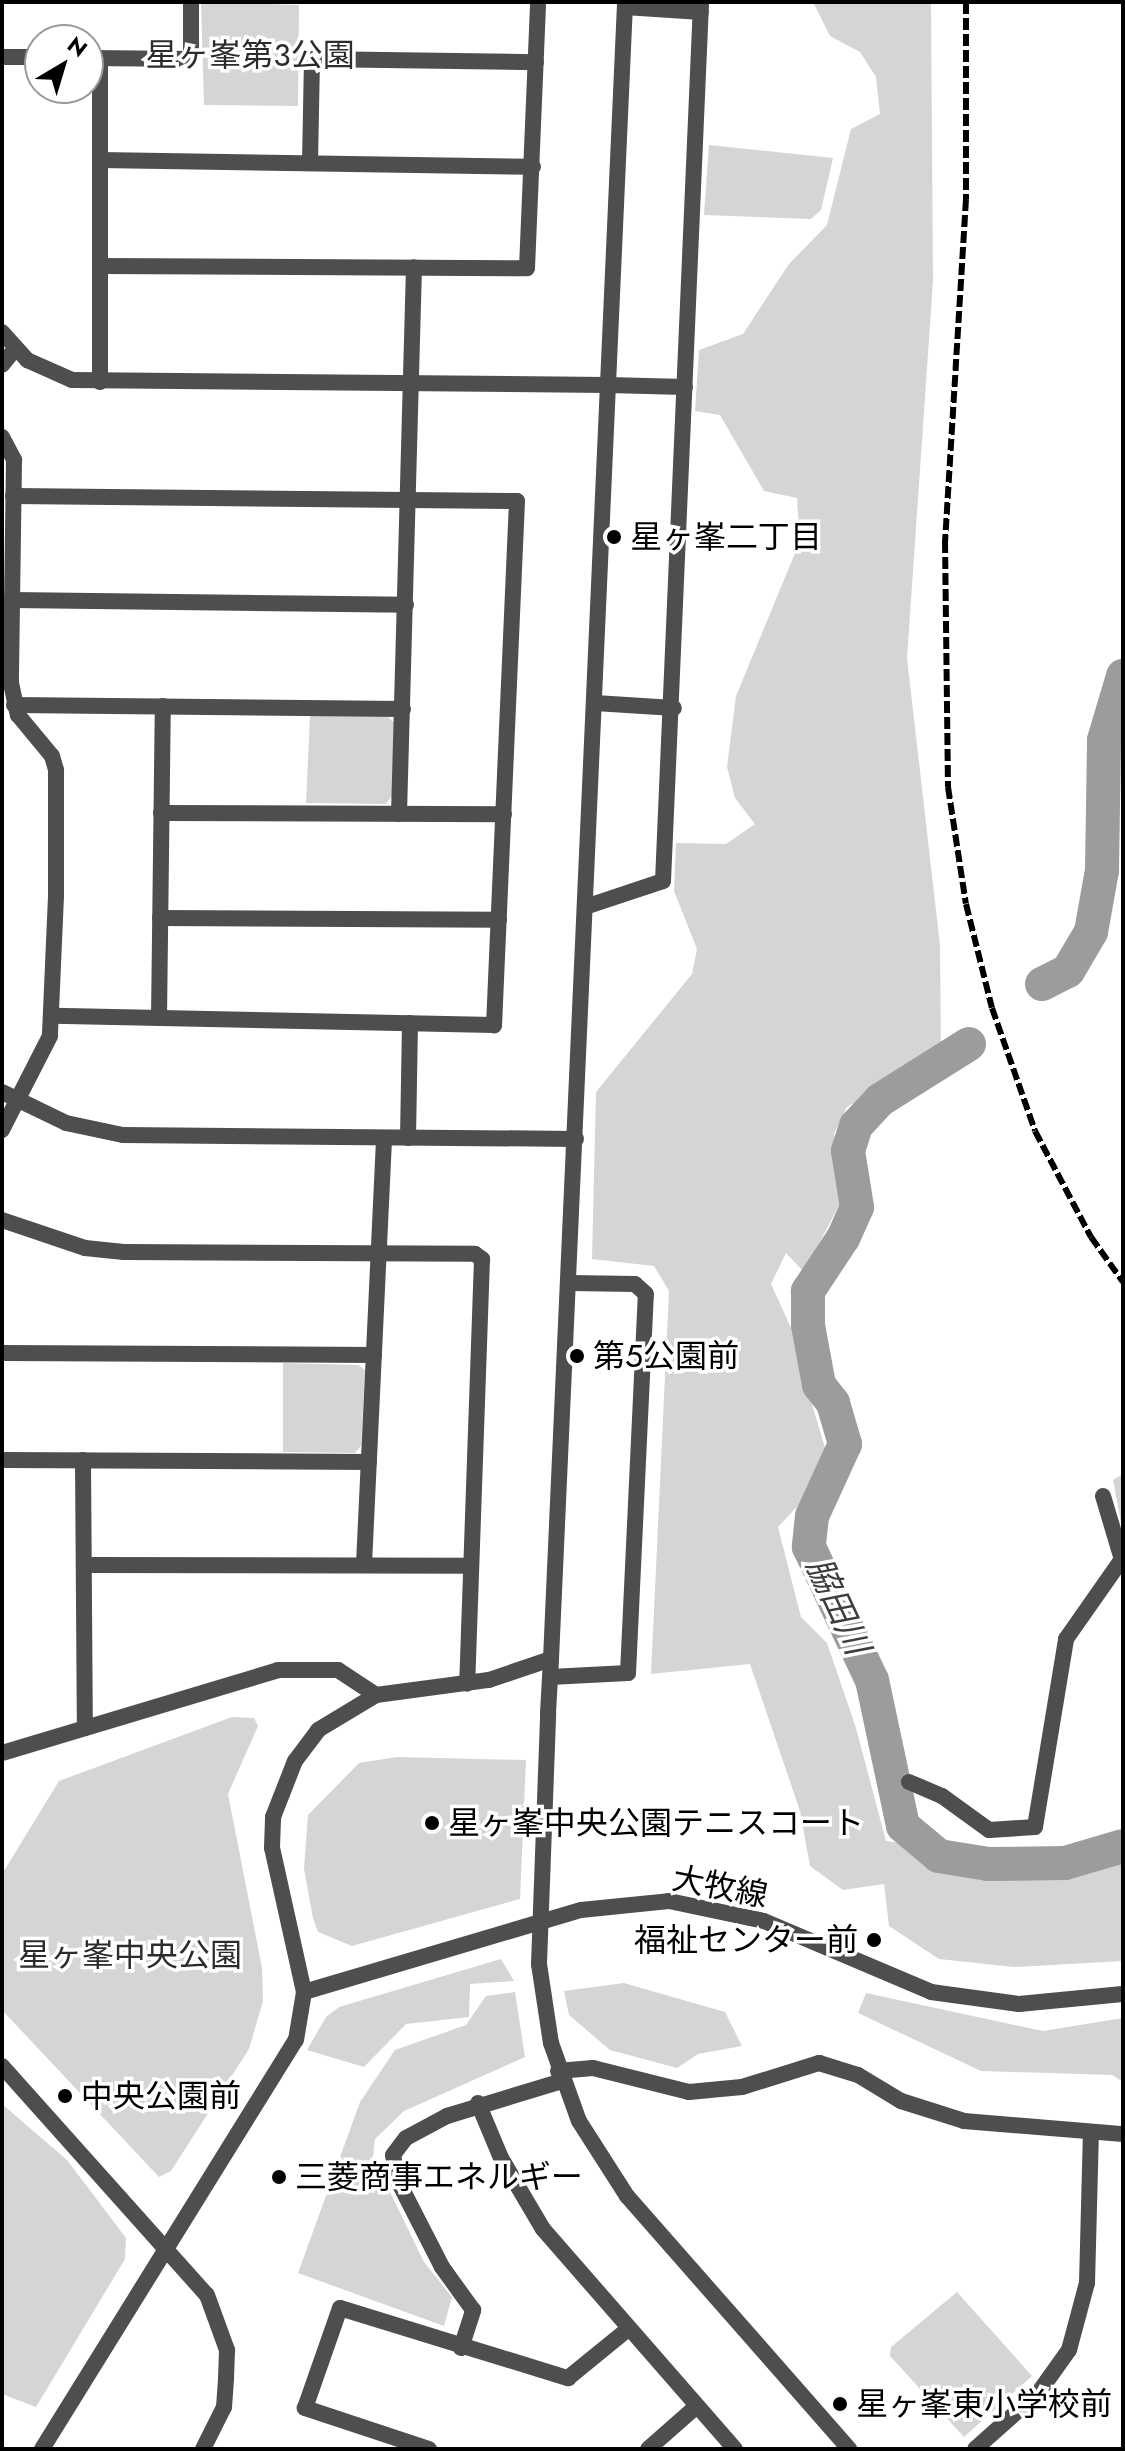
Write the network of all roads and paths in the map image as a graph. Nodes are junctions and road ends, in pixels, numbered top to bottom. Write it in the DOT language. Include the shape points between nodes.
graph roads {
  1 [pos="191,2"];
  2 [pos="538,2"];
  3 [pos="625,4"];
  4 [pos="701,7"];
  5 [pos="2,57"];
  6 [pos="24,57"];
  7 [pos="104,58"];
  8 [pos="536,62"];
  9 [pos="97,104"];
  10 [pos="100,160"];
  11 [pos="310,163"];
  12 [pos="533,167"];
  13 [pos="100,266"];
  14 [pos="414,267"];
  15 [pos="2,332"];
  16 [pos="14,350"];
  17 [pos="2,365"];
  18 [pos="100,382"];
  19 [pos="414,383"];
  20 [pos="608,385"];
  21 [pos="685,387"];
  22 [pos="2,437"];
  23 [pos="13,496"];
  24 [pos="410,500"];
  25 [pos="12,600"];
  26 [pos="406,605"];
  27 [pos="595,703"];
  28 [pos="14,705"];
  29 [pos="163,706"];
  30 [pos="674,708"];
  31 [pos="403,709"];
  32 [pos="161,813"];
  33 [pos="399,814"];
  34 [pos="504,814"];
  35 [pos="585,907"];
  36 [pos="160,918"];
  37 [pos="499,920"];
  38 [pos="53,1016"];
  39 [pos="159,1018"];
  40 [pos="410,1023"];
  41 [pos="9,1096"];
  42 [pos="2,1130"];
  43 [pos="384,1138"];
  44 [pos="408,1138"];
  45 [pos="576,1139"];
  46 [pos="2,1220"];
  47 [pos="379,1254"];
  48 [pos="570,1283"];
  49 [pos="2,1353"];
  50 [pos="374,1355"];
  51 [pos="2,1460"];
  52 [pos="83,1460"];
  53 [pos="369,1462"];
  54 [pos="1103,1496"];
  55 [pos="1121,1563"];
  56 [pos="364,1564"];
  57 [pos="84,1565"];
  58 [pos="470,1566"];
  59 [pos="551,1659"];
  60 [pos="550,1677"];
  61 [pos="467,1684"];
  62 [pos="376,1695"];
  63 [pos="85,1728"];
  64 [pos="2,1753"];
  65 [pos="909,1782"];
  66 [pos="304,1992"];
  67 [pos="1123,1994"];
  68 [pos="2,2066"];
  69 [pos="560,2076"];
  70 [pos="478,2103"];
  71 [pos="1091,2132"];
  72 [pos="1123,2134"];
  73 [pos="166,2244"];
  74 [pos="628,2329"];
  75 [pos="461,2348"];
  76 [pos="697,2406"];
  77 [pos="42,2449"];
  78 [pos="203,2449"];
  79 [pos="429,2449"];
  80 [pos="648,2449"];
  81 [pos="735,2449"];
  82 [pos="849,2449"];
  83 [pos="975,2449"];
  1 -- 7 [label="street" via="191,59"];
  2 -- 8 [label="street"];
  3 -- 4 [label="street"];
  3 -- 20 [label="street"];
  4 -- 21 [label="street"];
  5 -- 6 [label="street"];
  8 -- 11 [label="street" via="312,59"];
  8 -- 12 [label="street"];
  9 -- 10 [label="street"];
  10 -- 11 [label="street"];
  10 -- 13 [label="street"];
  11 -- 12 [label="street"];
  12 -- 14 [label="street" via="527,268"];
  13 -- 14 [label="street"];
  13 -- 18 [label="street"];
  14 -- 19 [label="street"];
  15 -- 16 [label="street"];
  16 -- 17 [label="street"];
  16 -- 18 [label="street" via="53,374"];
  18 -- 19 [label="street"];
  19 -- 20 [label="street"];
  19 -- 24 [label="street"];
  20 -- 21 [label="street"];
  20 -- 27 [label="street"];
  21 -- 30 [label="street"];
  22 -- 23 [label="street" via="14,460"];
  23 -- 24 [label="street"];
  23 -- 25 [label="street"];
  24 -- 26 [label="street"];
  24 -- 34 [label="street" via="517,501"];
  25 -- 26 [label="street"];
  25 -- 28 [label="street"];
  26 -- 31 [label="street"];
  27 -- 30 [label="street"];
  27 -- 35 [label="street"];
  28 -- 29 [label="street"];
  28 -- 38 [label="street" via="52,756 56,770"];
  29 -- 31 [label="street"];
  29 -- 32 [label="street"];
  30 -- 35 [label="street" via="663,881"];
  31 -- 33 [label="street"];
  32 -- 33 [label="street"];
  32 -- 36 [label="street"];
  33 -- 34 [label="street"];
  34 -- 37 [label="street"];
  35 -- 45 [label="street"];
  36 -- 37 [label="street"];
  36 -- 39 [label="street"];
  37 -- 40 [label="street" via="494,1025"];
  38 -- 39 [label="street"];
  38 -- 41 [label="street" via="45,1051"];
  39 -- 40 [label="street"];
  40 -- 44 [label="street"];
  41 -- 42 [label="street"];
  41 -- 43 [label="street" via="66,1123 123,1135"];
  43 -- 44 [label="street"];
  43 -- 47 [label="street"];
  44 -- 45 [label="street"];
  45 -- 48 [label="street"];
  46 -- 47 [label="street" via="98,1250"];
  47 -- 50 [label="street"];
  47 -- 58 [label="street" via="475,1254 482,1259"];
  48 -- 59 [label="street"];
  48 -- 60 [label="street" via="635,1284 646,1294 628,1673"];
  49 -- 50 [label="street"];
  50 -- 53 [label="street"];
  51 -- 52 [label="street"];
  52 -- 53 [label="street"];
  52 -- 57 [label="street"];
  53 -- 56 [label="street"];
  54 -- 55 [label="street"];
  55 -- 65 [label="street" via="1066,1639 1035,1827 989,1830 942,1796"];
  56 -- 57 [label="street"];
  56 -- 58 [label="street"];
  57 -- 63 [label="street"];
  58 -- 61 [label="street"];
  59 -- 60 [label="street"];
  59 -- 61 [label="street"];
  60 -- 69 [label="street, bridge" via="539,1964"];
  61 -- 62 [label="street"];
  62 -- 63 [label="street" via="338,1670 278,1670"];
  62 -- 66 [label="street" via="318,1730 295,1761 273,1817 280,1897"];
  63 -- 64 [label="street"];
  66 -- 67 [label="street, 大牧線" via="581,1910 669,1901 764,1921 931,1992 1019,2004"];
  66 -- 73 [label="street" via="288,2060"];
  68 -- 73 [label="street"];
  69 -- 70 [label="street"];
  69 -- 71 [label="street" via="593,2068 689,2092 742,2087 819,2063 838,2066 930,2112 996,2126"];
  69 -- 82 [label="street" via="579,2121 627,2196"];
  70 -- 74 [label="street" via="501,2158 537,2219"];
  70 -- 75 [label="street" via="406,2138 392,2163 442,2267 473,2310"];
  71 -- 72 [label="street"];
  71 -- 83 [label="street" via="1087,2283 1069,2350 1039,2392"];
  73 -- 77 [label="street"];
  73 -- 78 [label="street" via="207,2295 227,2350 224,2407"];
  74 -- 75 [label="street" via="568,2378"];
  74 -- 76 [label="street"];
  75 -- 79 [label="street" via="340,2308 305,2408"];
  76 -- 80 [label="street"];
  76 -- 81 [label="street"];
}
